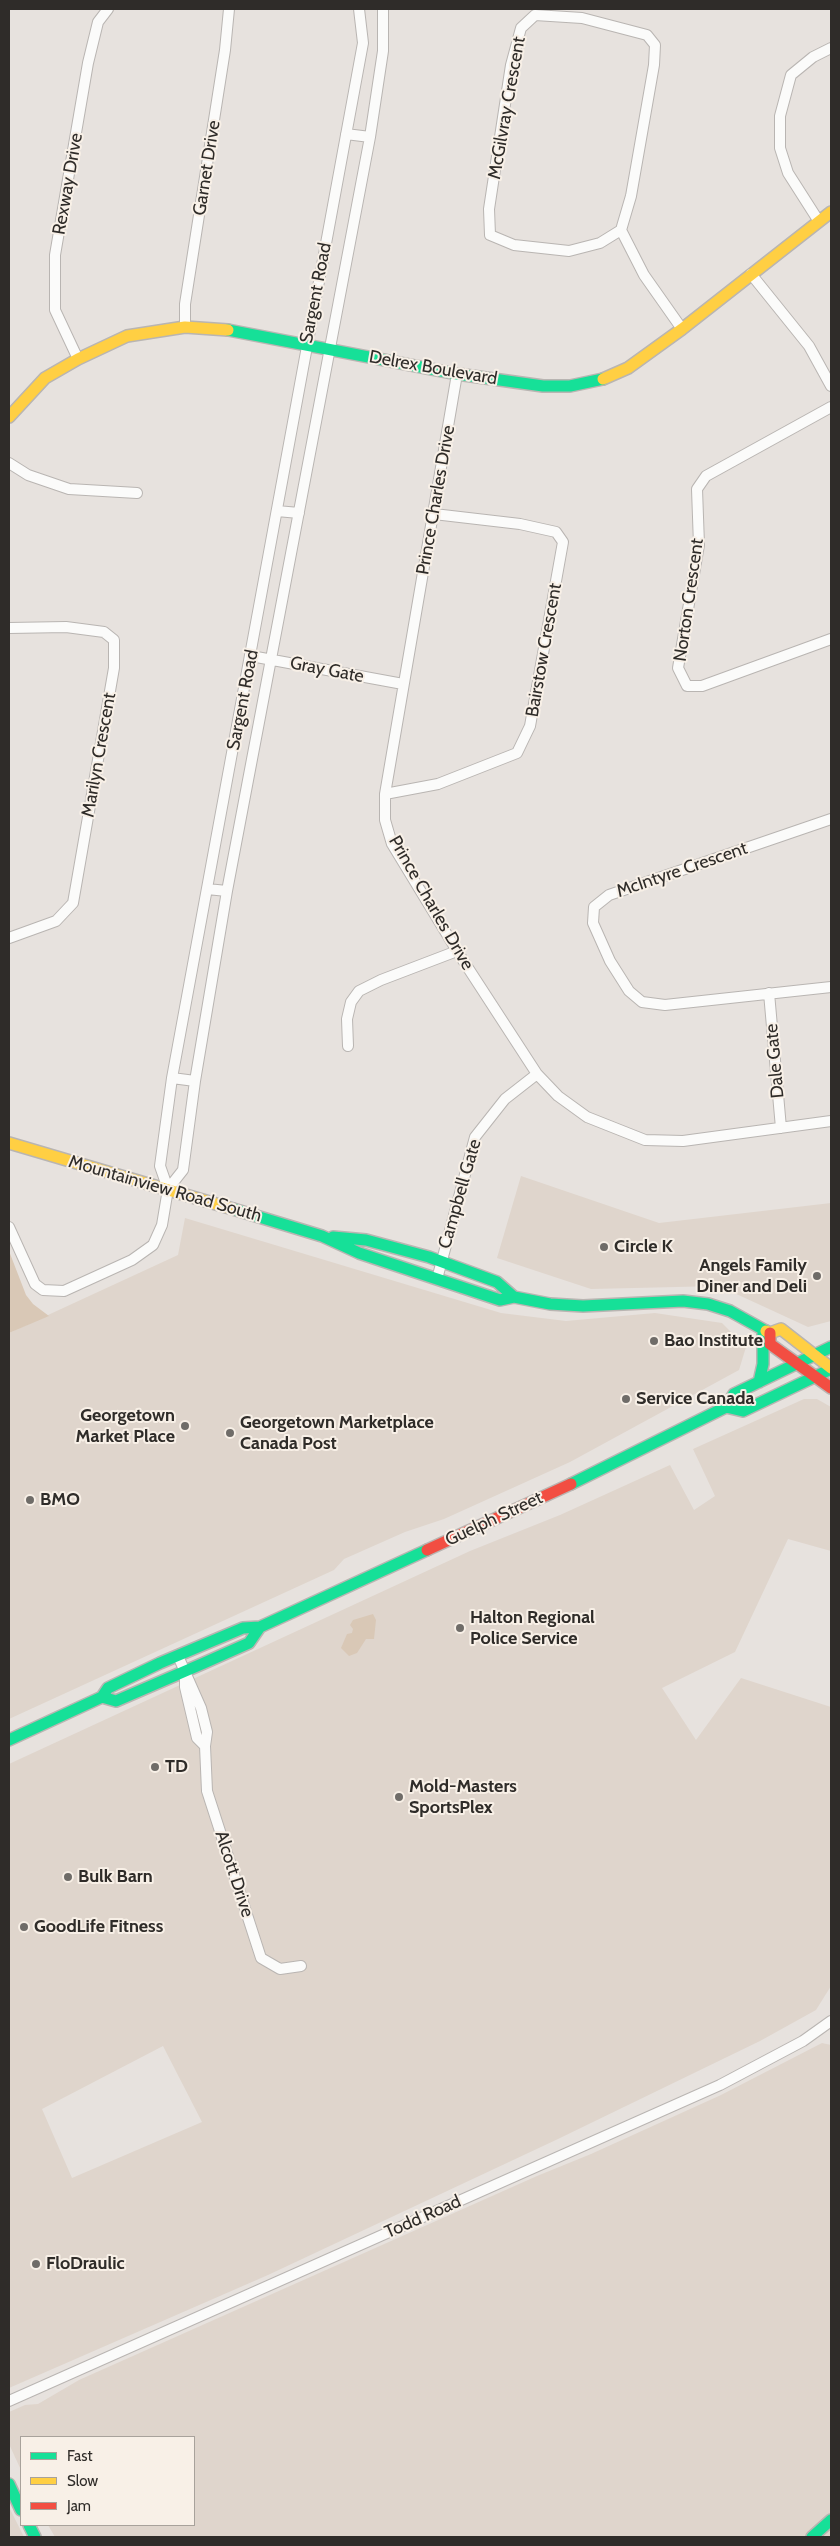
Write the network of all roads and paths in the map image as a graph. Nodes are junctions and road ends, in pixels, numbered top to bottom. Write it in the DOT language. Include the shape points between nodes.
graph roads {
  1 [pos="108,9"];
  2 [pos="229,9"];
  3 [pos="359,9"];
  4 [pos="383,9"];
  5 [pos="831,48"];
  6 [pos="346,134"];
  7 [pos="370,137"];
  8 [pos="831,212"];
  9 [pos="818,220"];
  10 [pos="621,230"];
  11 [pos="751,274"];
  12 [pos="185,327"];
  13 [pos="682,329"];
  14 [pos="306,344"];
  15 [pos="330,349"];
  16 [pos="78,359"];
  17 [pos="457,374"];
  18 [pos="831,386"];
  19 [pos="831,407"];
  20 [pos="9,417"];
  21 [pos="9,463"];
  22 [pos="137,493"];
  23 [pos="277,511"];
  24 [pos="299,513"];
  25 [pos="434,514"];
  26 [pos="9,628"];
  27 [pos="831,639"];
  28 [pos="251,656"];
  29 [pos="271,659"];
  30 [pos="403,684"];
  31 [pos="385,794"];
  32 [pos="831,818"];
  33 [pos="207,889"];
  34 [pos="227,891"];
  35 [pos="9,938"];
  36 [pos="457,951"];
  37 [pos="831,986"];
  38 [pos="768,993"];
  39 [pos="348,1046"];
  40 [pos="537,1074"];
  41 [pos="172,1078"];
  42 [pos="195,1081"];
  43 [pos="831,1122"];
  44 [pos="781,1128"];
  45 [pos="9,1143"];
  46 [pos="168,1189"];
  47 [pos="9,1227"];
  48 [pos="322,1236"];
  49 [pos="441,1262"];
  50 [pos="437,1279"];
  51 [pos="514,1297"];
  52 [pos="766,1331"];
  53 [pos="831,1347"];
  54 [pos="815,1355"];
  55 [pos="796,1365"];
  56 [pos="831,1368"];
  57 [pos="814,1378"];
  58 [pos="759,1382"];
  59 [pos="831,1388"];
  60 [pos="726,1407"];
  61 [pos="260,1627"];
  62 [pos="178,1656"];
  63 [pos="185,1671"];
  64 [pos="102,1697"];
  65 [pos="9,1740"];
  66 [pos="301,1966"];
  67 [pos="831,2021"];
  68 [pos="9,2401"];
  69 [pos="9,2484"];
  70 [pos="20,2508"];
  71 [pos="831,2520"];
  72 [pos="812,2537"];
  1 -- 16 [label="street, Rexway Drive" via="98,22 88,63 55,255 55,310"];
  2 -- 12 [label="street, Garnet Drive" via="185,304"];
  3 -- 6 [label="street, Sargent Road" via="363,43"];
  4 -- 7 [label="street, Sargent Road" via="383,51"];
  5 -- 9 [label="street" via="813,56 791,75 780,116 780,148 788,173"];
  6 -- 7 [label="street"];
  6 -- 14 [label="street, Sargent Road"];
  7 -- 15 [label="street, Sargent Road"];
  8 -- 9 [label="main road, Delrex Boulevard"];
  9 -- 11 [label="main road, Delrex Boulevard"];
  10 -- 10 [label="street, McGilvray Crescent" via="654,65 654,45 647,35 582,18 535,15 521,28 511,65 489,210 490,235 514,245 569,250 600,243"];
  10 -- 13 [label="street" via="644,275"];
  11 -- 13 [label="main road, Delrex Boulevard"];
  11 -- 18 [label="street" via="809,346"];
  12 -- 14 [label="main road, Delrex Boulevard" via="221,329"];
  12 -- 16 [label="main road, Delrex Boulevard" via="127,336"];
  13 -- 17 [label="main road, Delrex Boulevard" via="628,368 598,381 543,386"];
  14 -- 15 [label="main road, Delrex Boulevard"];
  14 -- 23 [label="street, Sargent Road"];
  15 -- 17 [label="main road, Delrex Boulevard"];
  15 -- 24 [label="street, Sargent Road"];
  16 -- 20 [label="main road, Delrex Boulevard" via="44,378"];
  17 -- 25 [label="street, Prince Charles Drive"];
  19 -- 27 [label="street, Norton Crescent" via="706,476 697,489 699,545 678,668 687,686 702,686"];
  21 -- 22 [label="street" via="28,474 69,489"];
  23 -- 24 [label="street"];
  23 -- 28 [label="street, Sargent Road"];
  24 -- 29 [label="street, Sargent Road"];
  25 -- 30 [label="street, Prince Charles Drive"];
  25 -- 31 [label="street, Bairstow Crescent" via="520,524 556,532 563,542 530,726 517,752 438,784"];
  26 -- 35 [label="street, Marilyn Crescent" via="66,627 104,632 114,640 114,668 73,903 56,921"];
  28 -- 29 [label="street, Gray Gate"];
  28 -- 33 [label="street, Sargent Road"];
  29 -- 30 [label="street, Gray Gate"];
  29 -- 34 [label="street, Sargent Road"];
  30 -- 31 [label="street, Prince Charles Drive"];
  31 -- 36 [label="street, Prince Charles Drive" via="385,820 392,844"];
  32 -- 38 [label="street, McIntyre Crescent" via="609,895 594,907 593,923 610,962 629,991 642,1002 665,1005"];
  33 -- 34 [label="street"];
  33 -- 41 [label="street, Sargent Road"];
  34 -- 42 [label="street, Sargent Road"];
  36 -- 39 [label="street" via="359,991 347,1019"];
  36 -- 40 [label="street, Prince Charles Drive"];
  37 -- 38 [label="street, McIntyre Crescent"];
  38 -- 44 [label="street, Dale Gate"];
  40 -- 44 [label="street, Prince Charles Drive" via="558,1096 587,1117 644,1140 683,1141"];
  40 -- 49 [label="street, Campbell Gate" via="505,1099 475,1137"];
  41 -- 42 [label="street"];
  41 -- 46 [label="street, Sargent Road" via="160,1166"];
  42 -- 46 [label="street, Sargent Road" via="183,1170"];
  43 -- 44 [label="street, Prince Charles Drive"];
  45 -- 46 [label="main road, Mountainview Road South"];
  46 -- 47 [label="street" via="162,1225 153,1245 132,1260 64,1291 43,1290 35,1284"];
  46 -- 48 [label="main road, Mountainview Road South"];
  48 -- 49 [label="main road, Mountainview Road South" via="366,1240"];
  48 -- 50 [label="main road, Mountainview Road South" via="358,1253"];
  49 -- 50 [label="street, Campbell Gate"];
  49 -- 51 [label="main road, Mountainview Road South" via="497,1282"];
  50 -- 51 [label="main road, Mountainview Road South" via="500,1300"];
  51 -- 52 [label="main road, Mountainview Road South" via="583,1306 683,1301 708,1304 730,1311"];
  52 -- 54 [label="main road, Mountainview Road South" via="781,1329"];
  52 -- 55 [label="main road" via="770,1344"];
  52 -- 58 [label="main road"];
  53 -- 54 [label="main road, Guelph Street"];
  54 -- 55 [label="main road, Guelph Street"];
  54 -- 56 [label="main road"];
  55 -- 57 [label="main road"];
  55 -- 58 [label="main road, Guelph Street"];
  56 -- 57 [label="main road, Guelph Street"];
  57 -- 59 [label="main road"];
  57 -- 60 [label="main road, Guelph Street" via="743,1411"];
  58 -- 60 [label="main road, Guelph Street" via="734,1394"];
  60 -- 61 [label="main road, Guelph Street" via="569,1485"];
  61 -- 62 [label="main road, Guelph Street" via="243,1628"];
  61 -- 63 [label="main road, Guelph Street" via="249,1642"];
  62 -- 63 [label="street, Alcott Drive"];
  62 -- 64 [label="main road, Guelph Street" via="108,1688"];
  63 -- 64 [label="main road, Guelph Street" via="116,1701"];
  63 -- 66 [label="street, Alcott Drive" via="201,1708 206,1732 207,1791 261,1958 280,1969"];
  64 -- 65 [label="main road, Guelph Street"];
  67 -- 68 [label="street, Todd Road" via="803,2042 720,2085"];
  69 -- 70 [label="main road"];
  71 -- 72 [label="main road"];
}
